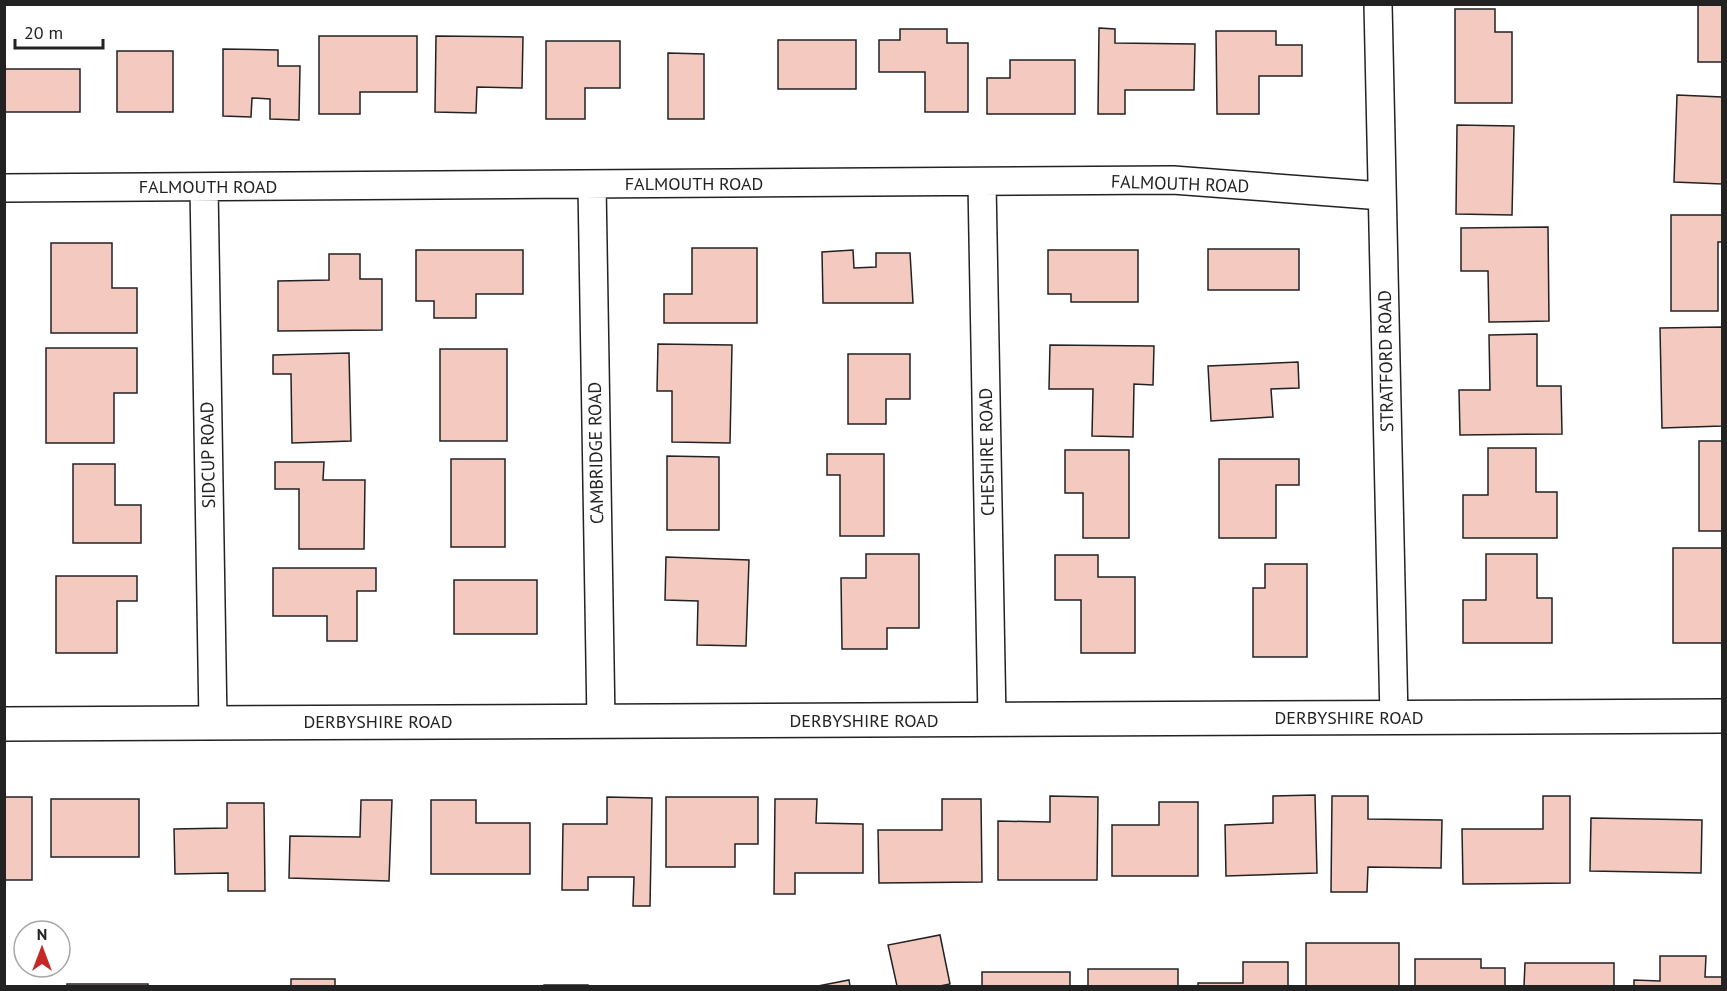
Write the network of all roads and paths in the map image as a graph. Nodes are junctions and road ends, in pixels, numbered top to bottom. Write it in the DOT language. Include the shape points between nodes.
graph roads {
  1 [pos="1378,4"];
  2 [pos="982,183"];
  3 [pos="592,185"];
  4 [pos="204,187"];
  5 [pos="4,188"];
  6 [pos="1382,196"];
  7 [pos="1722,716"];
  8 [pos="1394,718"];
  9 [pos="992,720"];
  10 [pos="213,722"];
  11 [pos="601,722"];
  12 [pos="4,724"];
  1 -- 6 [label="street, STRATFORD ROAD"];
  2 -- 3 [label="street, FALMOUTH ROAD"];
  2 -- 6 [label="street, FALMOUTH ROAD" via="1173,180"];
  2 -- 9 [label="street, CHESHIRE ROAD"];
  3 -- 4 [label="street, FALMOUTH ROAD"];
  3 -- 11 [label="street, CAMBRIDGE ROAD"];
  4 -- 5 [label="street, FALMOUTH ROAD"];
  4 -- 10 [label="street, SIDCUP ROAD"];
  6 -- 8 [label="street, STRATFORD ROAD"];
  7 -- 8 [label="street, DERBYSHIRE ROAD"];
  8 -- 9 [label="street, DERBYSHIRE ROAD"];
  9 -- 11 [label="street, DERBYSHIRE ROAD"];
  10 -- 11 [label="street, DERBYSHIRE ROAD"];
  10 -- 12 [label="street, DERBYSHIRE ROAD"];
}
